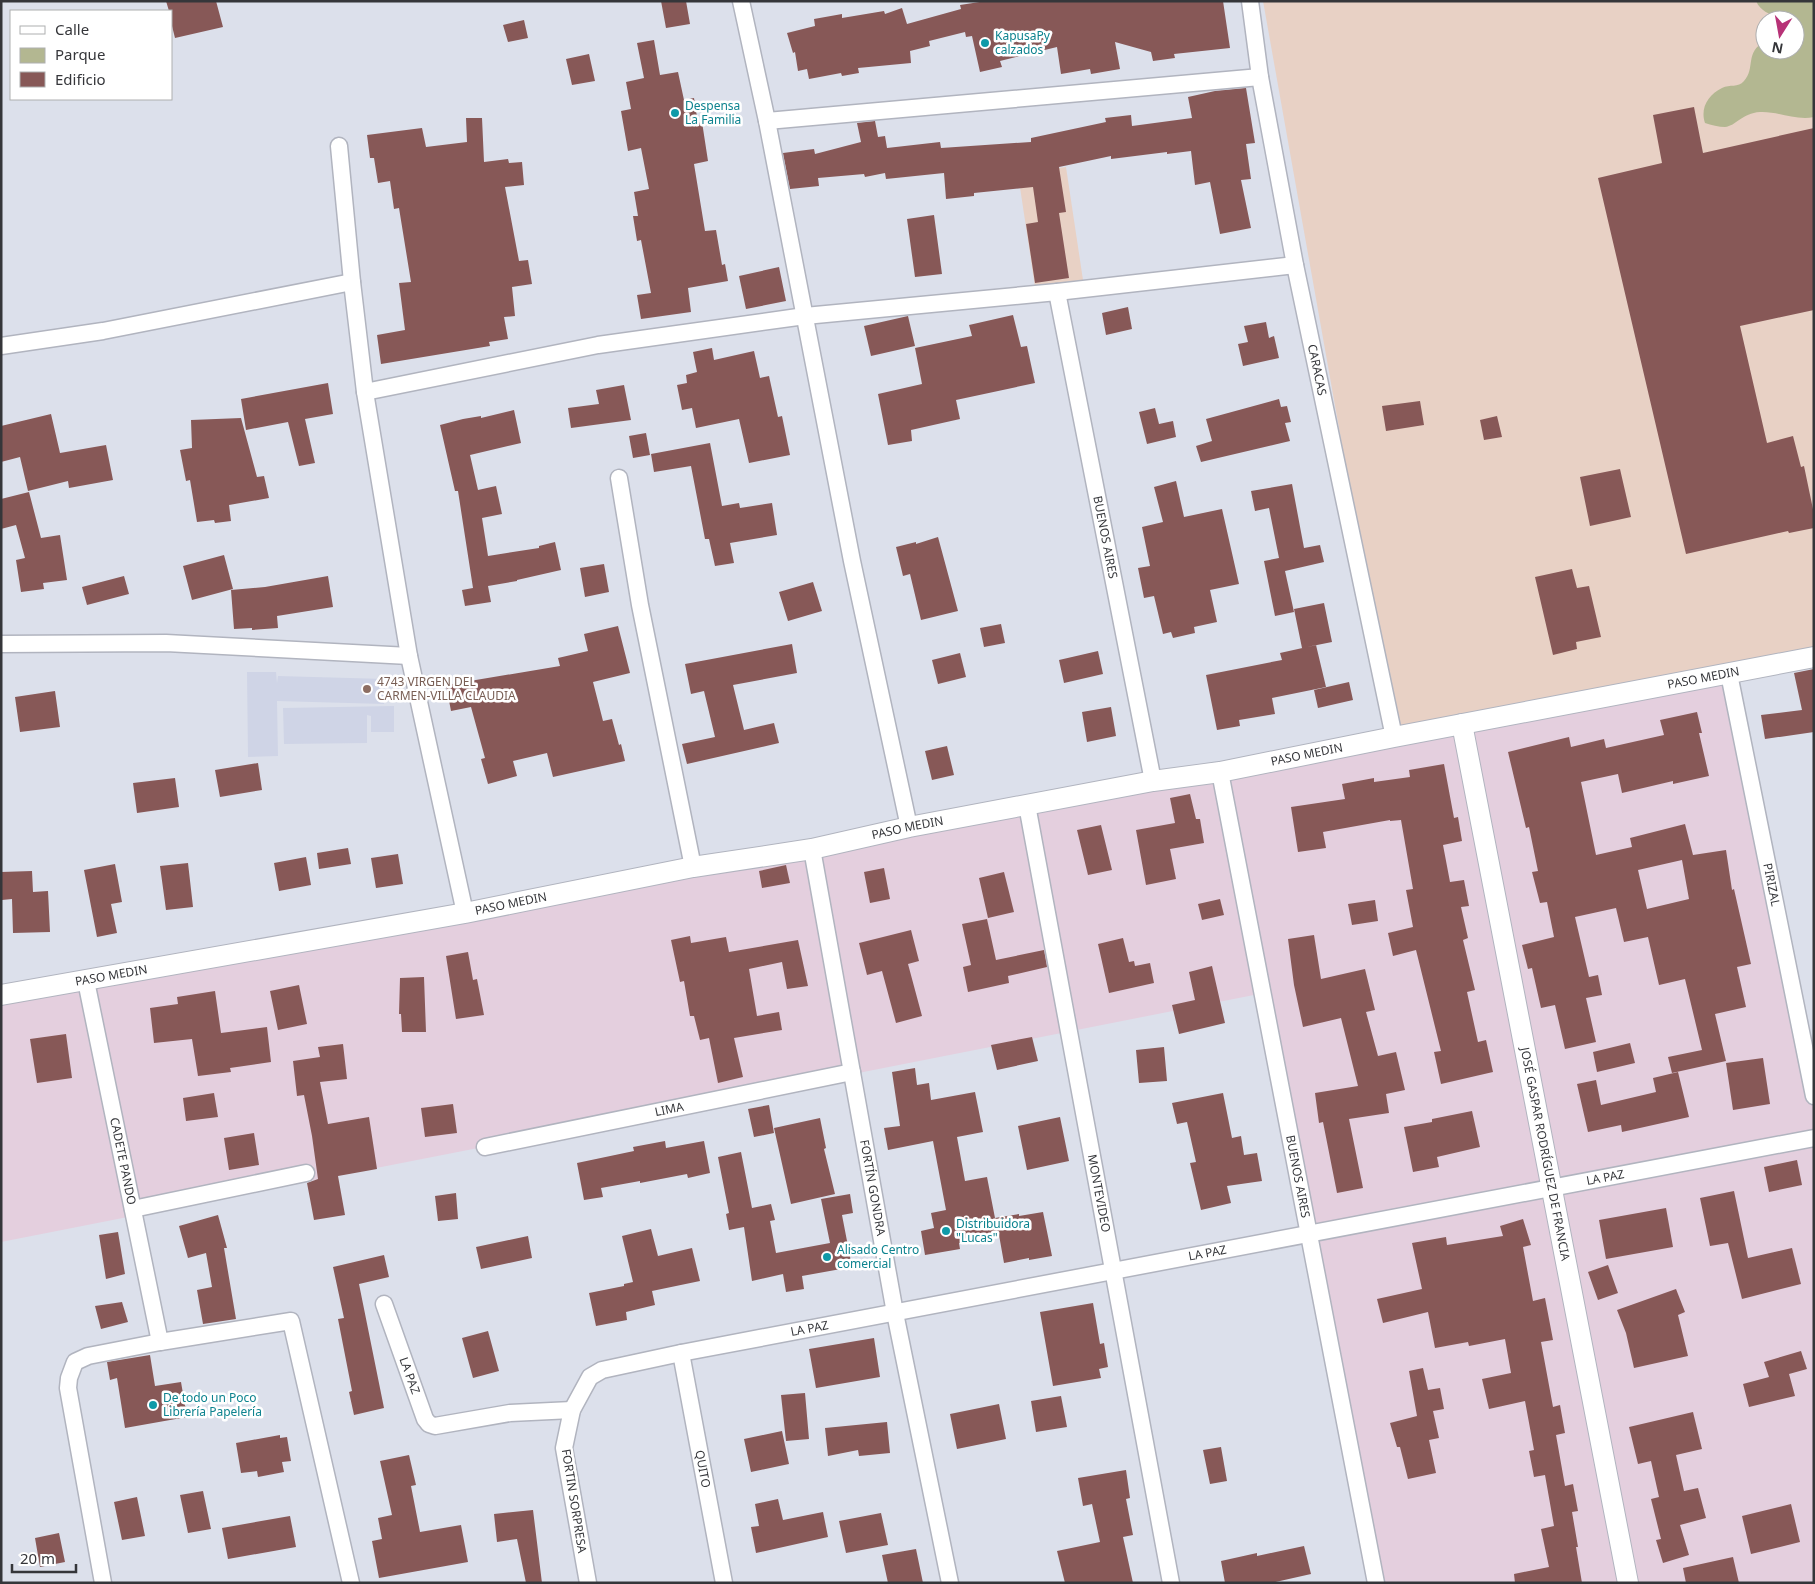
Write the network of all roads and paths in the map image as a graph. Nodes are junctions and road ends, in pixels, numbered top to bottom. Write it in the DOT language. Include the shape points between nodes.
graph roads {
  1 [pos="741,1"];
  2 [pos="1250,1"];
  3 [pos="1260,77"];
  4 [pos="767,121"];
  5 [pos="339,146"];
  6 [pos="1295,265"];
  7 [pos="352,282"];
  8 [pos="1057,292"];
  9 [pos="805,316"];
  10 [pos="1,346"];
  11 [pos="365,392"];
  12 [pos="619,478"];
  13 [pos="1,644"];
  14 [pos="410,656"];
  15 [pos="1814,657"];
  16 [pos="1729,674"];
  17 [pos="1462,724"];
  18 [pos="1394,737"];
  19 [pos="1220,772"];
  20 [pos="1153,781"];
  21 [pos="1027,805"];
  22 [pos="909,827"];
  23 [pos="812,849"];
  24 [pos="693,867"];
  25 [pos="465,913"];
  26 [pos="86,980"];
  27 [pos="1,995"];
  28 [pos="852,1072"];
  29 [pos="1814,1096"];
  30 [pos="1814,1138"];
  31 [pos="485,1147"];
  32 [pos="306,1173"];
  33 [pos="1552,1189"];
  34 [pos="132,1208"];
  35 [pos="1309,1235"];
  36 [pos="1113,1272"];
  37 [pos="384,1304"];
  38 [pos="895,1313"];
  39 [pos="160,1342"];
  40 [pos="681,1353"];
  41 [pos="602,1370"];
  42 [pos="572,1410"];
  43 [pos="102,1583"];
  44 [pos="350,1583"];
  45 [pos="588,1583"];
  46 [pos="724,1583"];
  47 [pos="950,1583"];
  48 [pos="1171,1583"];
  49 [pos="1376,1583"];
  50 [pos="1628,1583"];
  1 -- 4 [label="street"];
  2 -- 3 [label="street, CARACAS"];
  3 -- 4 [label="street"];
  3 -- 6 [label="street, CARACAS"];
  4 -- 9 [label="street"];
  5 -- 7 [label="street"];
  6 -- 8 [label="street"];
  6 -- 18 [label="street, CARACAS"];
  7 -- 10 [label="street" via="103,331"];
  7 -- 11 [label="street"];
  8 -- 9 [label="street"];
  8 -- 20 [label="street, BUENOS AIRES"];
  9 -- 11 [label="street" via="598,345"];
  9 -- 22 [label="street" via="852,561"];
  11 -- 14 [label="street"];
  12 -- 24 [label="street" via="640,605"];
  13 -- 14 [label="street" via="166,643"];
  14 -- 25 [label="street"];
  15 -- 16 [label="street, PASO MEDIN"];
  16 -- 17 [label="street, PASO MEDIN"];
  16 -- 29 [label="street, PIRIZAL"];
  17 -- 18 [label="street, PASO MEDIN"];
  17 -- 33 [label="street, JOSÉ GASPAR RODRÍGUEZ DE FRANCIA"];
  18 -- 19 [label="street, PASO MEDIN"];
  19 -- 20 [label="street, PASO MEDIN"];
  19 -- 35 [label="street, BUENOS AIRES"];
  20 -- 21 [label="street, PASO MEDIN"];
  21 -- 22 [label="street, PASO MEDIN"];
  21 -- 36 [label="street, MONTEVIDEO"];
  22 -- 23 [label="street, PASO MEDIN"];
  23 -- 24 [label="street, PASO MEDIN"];
  23 -- 28 [label="street, FORTÍN GONDRA"];
  24 -- 25 [label="street, PASO MEDIN"];
  25 -- 26 [label="street, PASO MEDIN"];
  26 -- 27 [label="street, PASO MEDIN"];
  26 -- 34 [label="street, CADETE PANDO"];
  28 -- 31 [label="street, LIMA"];
  28 -- 38 [label="street, FORTÍN GONDRA"];
  30 -- 33 [label="street, LA PAZ"];
  32 -- 34 [label="street"];
  33 -- 35 [label="street, LA PAZ"];
  33 -- 50 [label="street, JOSÉ GASPAR RODRÍGUEZ DE FRANCIA"];
  34 -- 39 [label="street, CADETE PANDO"];
  35 -- 36 [label="street, LA PAZ"];
  35 -- 49 [label="street, BUENOS AIRES"];
  36 -- 38 [label="street, LA PAZ"];
  36 -- 48 [label="street, MONTEVIDEO"];
  37 -- 42 [label="street, LA PAZ" via="425,1419 432,1426 510,1413"];
  38 -- 40 [label="street, LA PAZ"];
  38 -- 47 [label="street, FORTÍN GONDRA"];
  39 -- 43 [label="street" via="77,1360 69,1378 68,1388"];
  39 -- 44 [label="street" via="291,1321"];
  40 -- 41 [label="street, LA PAZ"];
  40 -- 46 [label="street, QUITO"];
  41 -- 42 [label="street, FORTIN SORPRESA" via="590,1378"];
  42 -- 45 [label="street, FORTIN SORPRESA" via="564,1448"];
}
